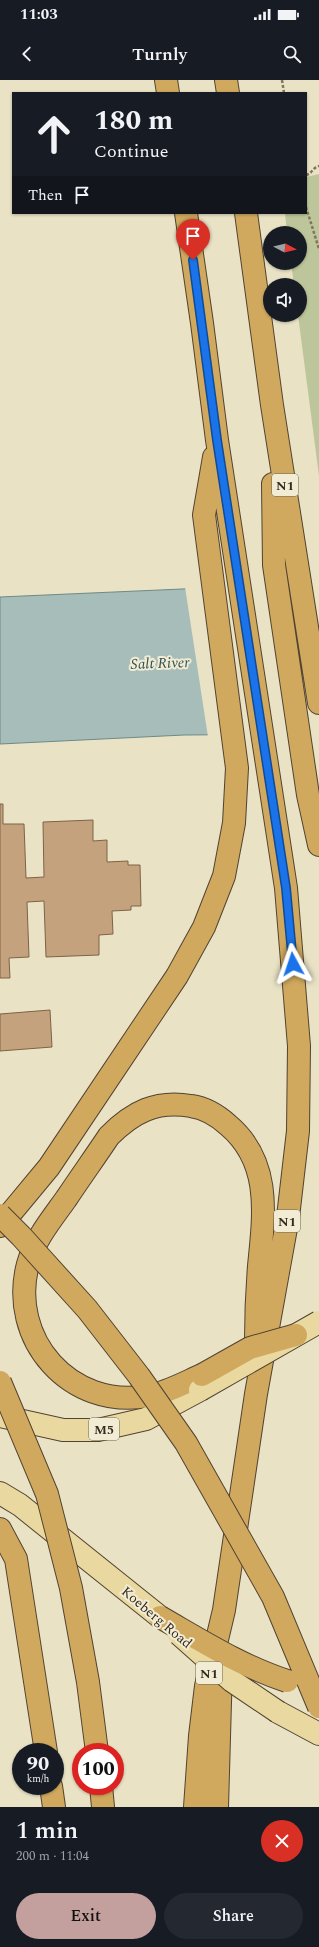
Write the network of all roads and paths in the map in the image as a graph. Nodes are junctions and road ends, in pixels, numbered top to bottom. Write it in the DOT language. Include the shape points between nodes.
graph roads {
  1 [pos="166,80"];
  2 [pos="226,80"];
  3 [pos="282,80"];
  4 [pos="168,92"];
  5 [pos="228,92"];
  6 [pos="284,92"];
  7 [pos="319,166"];
  8 [pos="307,176"];
  9 [pos="307,210"];
  10 [pos="186,214"];
  11 [pos="246,214"];
  12 [pos="319,249"];
  13 [pos="272,405"];
  14 [pos="217,440"];
  15 [pos="319,703"];
  16 [pos="319,845"];
  17 [pos="0,1215"];
  18 [pos="0,1226"];
  19 [pos="319,1322"];
  20 [pos="296,1335"];
  21 [pos="0,1382"];
  22 [pos="201,1382"];
  23 [pos="256,1394"];
  24 [pos="0,1416"];
  25 [pos="0,1493"];
  26 [pos="0,1529"];
  27 [pos="224,1610"];
  28 [pos="157,1614"];
  29 [pos="319,1687"];
  30 [pos="319,1707"];
  31 [pos="319,1734"];
  32 [pos="45,1743"];
  33 [pos="96,1743"];
  34 [pos="52,1795"];
  35 [pos="102,1795"];
  36 [pos="54,1807"];
  37 [pos="103,1807"];
  38 [pos="196,1807"];
  39 [pos="217,1807"];
  1 -- 4 [label="highway"];
  2 -- 5 [label="highway"];
  3 -- 6 [label="path"];
  7 -- 8 [label="path"];
  9 -- 12 [label="path"];
  10 -- 14 [label="highway, N1"];
  11 -- 13 [label="highway, N1"];
  13 -- 15 [label="highway, N1"];
  13 -- 16 [label="highway" via="274,565 308,795"];
  14 -- 18 [label="highway" via="204,515 237,768 234,823 224,876 204,927 177,976 49,1167"];
  14 -- 23 [label="highway, N1" via="286,888 299,1025 298,1124 288,1217"];
  17 -- 30 [label="highway, bridge" via="87,1309 186,1443 273,1597"];
  19 -- 20 [label="main road, bridge"];
  20 -- 22 [label="highway, bridge" via="250,1348"];
  21 -- 33 [label="highway, bridge" via="47,1494 71,1588"];
  22 -- 23 [label="highway" via="148,1396 110,1396 94,1392 63,1375 48,1360 28,1326 24,1306 24,1284 28,1264 35,1244 46,1227 110,1136 138,1112 164,1105 180,1104 212,1112 237,1132 254,1158 259,1172 264,1213 256,1307"];
  22 -- 24 [label="main road, M5" via="146,1419 98,1430 63,1430"];
  23 -- 27 [label="highway, N1"];
  25 -- 28 [label="main road, Koeberg Road"];
  26 -- 32 [label="highway" via="16,1559"];
  27 -- 38 [label="highway, N1" via="206,1686"];
  27 -- 39 [label="highway" via="216,1778"];
  28 -- 29 [label="highway, bridge" via="262,1673"];
  28 -- 31 [label="main road, Koeberg Road, bridge" via="232,1681 278,1712"];
  34 -- 36 [label="highway"];
  35 -- 37 [label="highway"];
}
